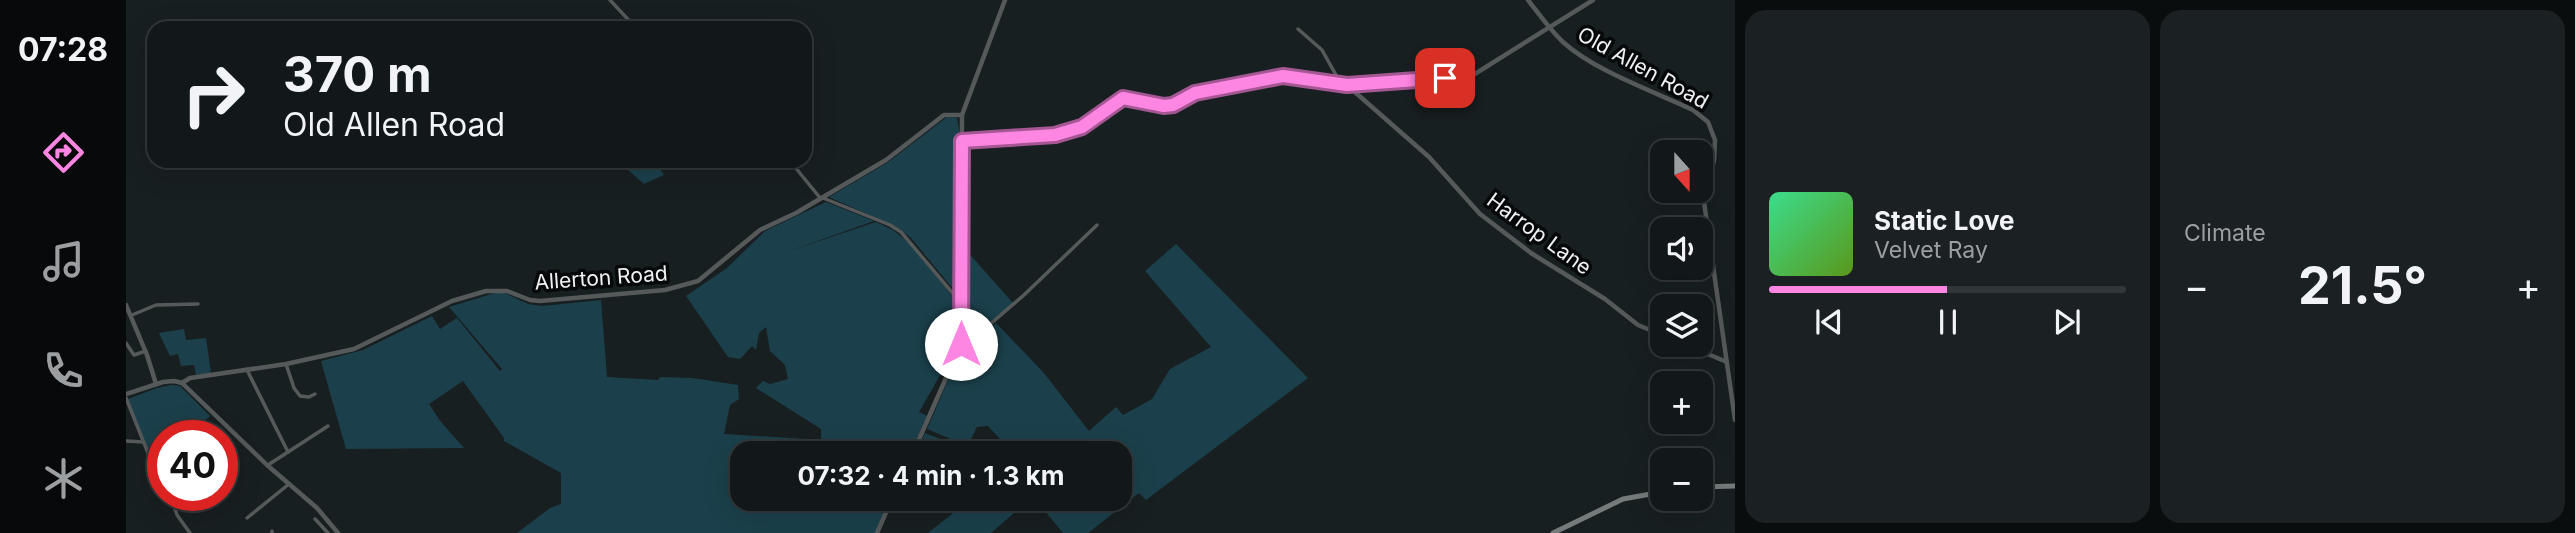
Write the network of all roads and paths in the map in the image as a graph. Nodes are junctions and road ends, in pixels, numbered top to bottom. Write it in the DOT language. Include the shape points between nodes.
graph roads {
  1 [pos="610,0"];
  2 [pos="1005,0"];
  3 [pos="1528,0"];
  4 [pos="1593,0"];
  5 [pos="630,21"];
  6 [pos="1549,26"];
  7 [pos="1298,29"];
  8 [pos="1344,85"];
  9 [pos="962,115"];
  10 [pos="962,141"];
  11 [pos="796,168"];
  12 [pos="822,199"];
  13 [pos="1097,225"];
  14 [pos="961,303"];
  15 [pos="198,304"];
  16 [pos="126,305"];
  17 [pos="132,315"];
  18 [pos="1650,330"];
  19 [pos="126,342"];
  20 [pos="146,351"];
  21 [pos="957,352"];
  22 [pos="1713,356"];
  23 [pos="1727,362"];
  24 [pos="286,364"];
  25 [pos="247,370"];
  26 [pos="182,383"];
  27 [pos="156,384"];
  28 [pos="315,394"];
  29 [pos="126,396"];
  30 [pos="1735,420"];
  31 [pos="328,426"];
  32 [pos="126,441"];
  33 [pos="918,441"];
  34 [pos="143,442"];
  35 [pos="147,452"];
  36 [pos="288,452"];
  37 [pos="267,465"];
  38 [pos="289,484"];
  39 [pos="1735,486"];
  40 [pos="1713,487"];
  41 [pos="1650,494"];
  42 [pos="175,511"];
  43 [pos="887,511"];
  44 [pos="247,518"];
  45 [pos="315,519"];
  46 [pos="190,533"];
  47 [pos="328,533"];
  48 [pos="338,533"];
  49 [pos="877,533"];
  50 [pos="1553,533"];
  1 -- 5 [label="street"];
  2 -- 9 [label="street"];
  3 -- 6 [label="street"];
  4 -- 6 [label="street"];
  6 -- 8 [label="street, Old Allen Road" via="1470,77"];
  6 -- 23 [label="street, Old Allen Road" via="1572,48 1698,113 1712,128 1715,149 1704,202"];
  7 -- 8 [label="street" via="1322,50"];
  8 -- 10 [label="street, Old Allen Road" via="1283,76 1195,93 1173,105 1123,98 1082,127 1055,135"];
  8 -- 18 [label="street, Harrop Lane" via="1429,157 1480,214"];
  9 -- 10 [label="street"];
  9 -- 12 [label="street, Allerton Road" via="944,115 886,160"];
  10 -- 14 [label="street"];
  11 -- 12 [label="street"];
  12 -- 14 [label="street" via="901,232"];
  12 -- 24 [label="street, Allerton Road" via="760,230 709,275 689,285 540,301 507,291 486,291 452,301 354,349"];
  13 -- 21 [label="street"];
  14 -- 21 [label="street"];
  15 -- 17 [label="street" via="156,305"];
  16 -- 17 [label="street"];
  17 -- 20 [label="street"];
  19 -- 20 [label="street" via="134,355"];
  20 -- 27 [label="street"];
  21 -- 33 [label="street"];
  22 -- 23 [label="street"];
  23 -- 30 [label="street, Old Allen Road"];
  24 -- 25 [label="street, Allerton Road"];
  24 -- 28 [label="street" via="296,393 304,397"];
  25 -- 26 [label="street, Allerton Road"];
  25 -- 36 [label="street"];
  26 -- 27 [label="street, Allerton Road"];
  26 -- 37 [label="street"];
  27 -- 29 [label="street, Allerton Road"];
  29 -- 34 [label="street"];
  31 -- 36 [label="street"];
  32 -- 34 [label="street"];
  34 -- 35 [label="street"];
  36 -- 37 [label="street"];
  37 -- 38 [label="street"];
  38 -- 44 [label="street"];
  38 -- 48 [label="street"];
  39 -- 40 [label="main road"];
  41 -- 50 [label="main road" via="1623,499"];
  42 -- 46 [label="street"];
  43 -- 49 [label="street"];
  45 -- 47 [label="street"];
}
